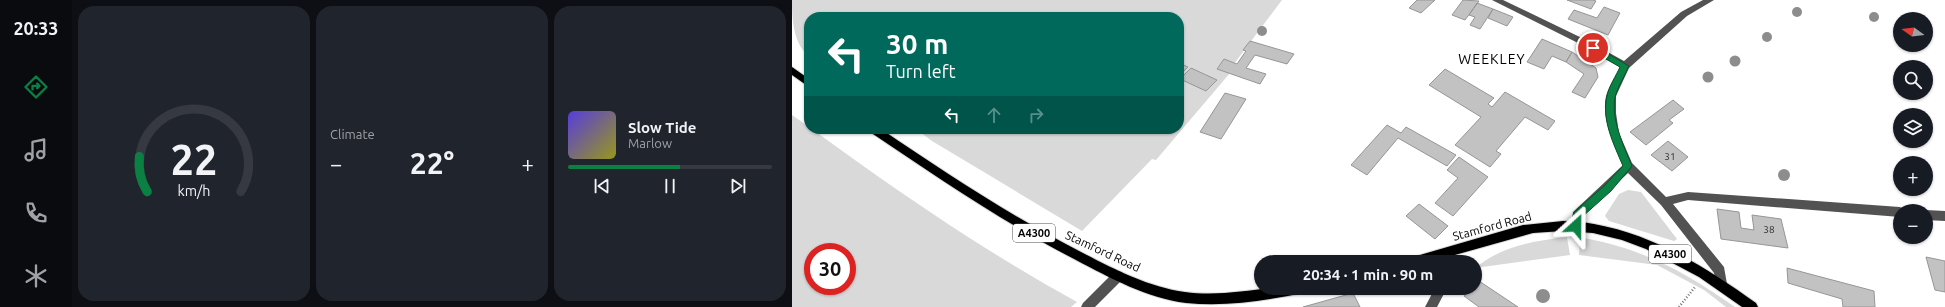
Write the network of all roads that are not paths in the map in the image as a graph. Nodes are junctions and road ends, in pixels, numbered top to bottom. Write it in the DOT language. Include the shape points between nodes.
graph roads {
  1 [pos="1496,0"];
  2 [pos="1710,0"];
  3 [pos="1625,66"];
  4 [pos="792,70"];
  5 [pos="804,80"];
  6 [pos="880,134"];
  7 [pos="1628,166"];
  8 [pos="1665,202"];
  9 [pos="1893,211"];
  10 [pos="1933,215"];
  11 [pos="1945,216"];
  12 [pos="1576,226"];
  13 [pos="1448,255"];
  14 [pos="1118,276"];
  15 [pos="1721,284"];
  16 [pos="1259,295"];
  17 [pos="1437,295"];
  18 [pos="1087,307"];
  19 [pos="1431,307"];
  20 [pos="1752,307"];
  1 -- 3 [label="street" via="1581,41"];
  2 -- 3 [label="street" via="1684,14"];
  3 -- 7 [label="street" via="1611,96 1611,112 1614,133"];
  4 -- 5 [label="main road"];
  6 -- 14 [label="main road, Stamford Road / A4300" via="1040,237"];
  7 -- 8 [label="street"];
  7 -- 12 [label="street" via="1577,215"];
  8 -- 9 [label="street" via="1688,196"];
  8 -- 15 [label="street" via="1720,271"];
  10 -- 11 [label="street"];
  12 -- 13 [label="main road, Stamford Road / A4300" via="1532,228"];
  12 -- 15 [label="main road, Stamford Road / A4300" via="1636,238 1683,260"];
  14 -- 16 [label="main road, Stamford Road / A4300" via="1169,294 1204,299 1234,299"];
  14 -- 18 [label="street"];
  15 -- 20 [label="main road, Stamford Road / A4300"];
  17 -- 19 [label="street"];
}
